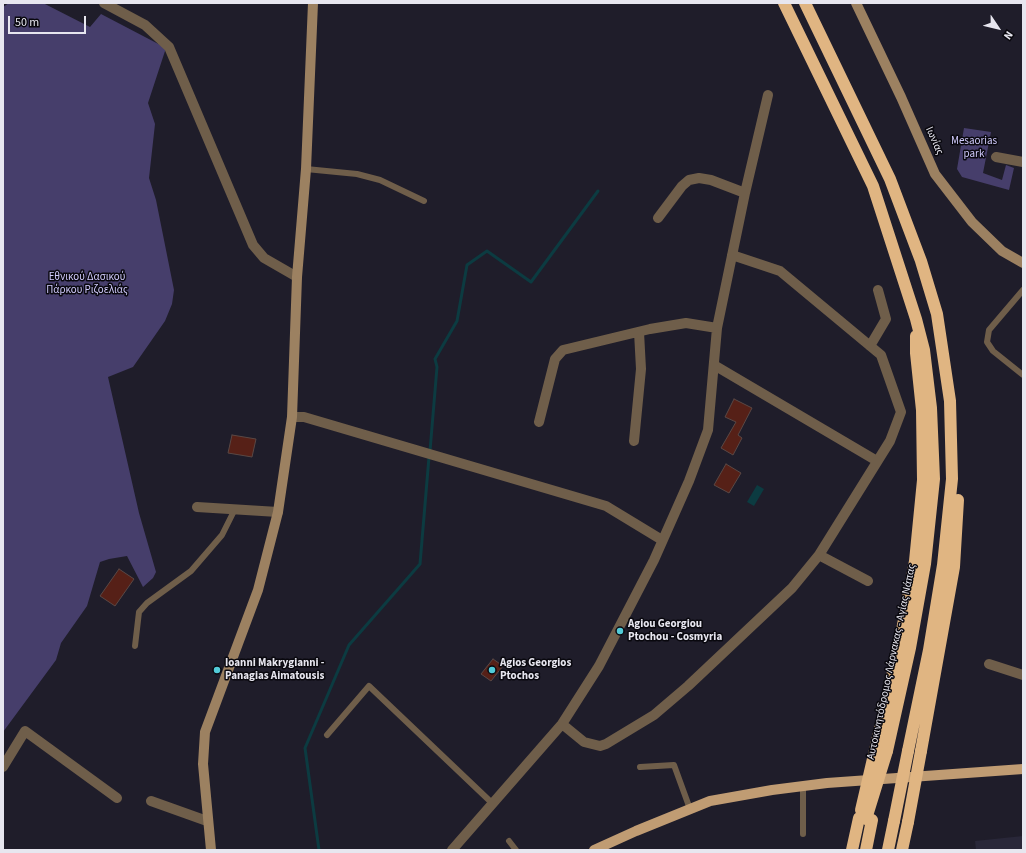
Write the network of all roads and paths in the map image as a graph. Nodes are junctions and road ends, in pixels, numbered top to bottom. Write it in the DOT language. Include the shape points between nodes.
graph roads {
  1 [pos="104,3"];
  2 [pos="313,3"];
  3 [pos="784,3"];
  4 [pos="805,3"];
  5 [pos="856,3"];
  6 [pos="768,95"];
  7 [pos="996,157"];
  8 [pos="1023,162"];
  9 [pos="306,168"];
  10 [pos="745,193"];
  11 [pos="424,201"];
  12 [pos="658,218"];
  13 [pos="732,255"];
  14 [pos="1023,263"];
  15 [pos="297,276"];
  16 [pos="878,290"];
  17 [pos="1023,290"];
  18 [pos="936,314"];
  19 [pos="717,328"];
  20 [pos="639,332"];
  21 [pos="870,346"];
  22 [pos="714,365"];
  23 [pos="1023,375"];
  24 [pos="292,417"];
  25 [pos="539,422"];
  26 [pos="634,441"];
  27 [pos="877,461"];
  28 [pos="197,507"];
  29 [pos="235,509"];
  30 [pos="278,512"];
  31 [pos="662,540"];
  32 [pos="819,555"];
  33 [pos="868,581"];
  34 [pos="135,646"];
  35 [pos="989,664"];
  36 [pos="1023,675"];
  37 [pos="562,724"];
  38 [pos="328,735"];
  39 [pos="640,766"];
  40 [pos="3,767"];
  41 [pos="1023,769"];
  42 [pos="803,786"];
  43 [pos="117,798"];
  44 [pos="151,801"];
  45 [pos="492,804"];
  46 [pos="690,809"];
  47 [pos="866,819"];
  48 [pos="207,821"];
  49 [pos="803,834"];
  50 [pos="509,841"];
  51 [pos="211,850"];
  52 [pos="452,850"];
  53 [pos="516,850"];
  54 [pos="594,850"];
  55 [pos="852,850"];
  56 [pos="857,850"];
  57 [pos="866,850"];
  58 [pos="888,850"];
  59 [pos="902,850"];
  1 -- 15 [label="street" via="145,25 170,47 253,245 264,258"];
  2 -- 9 [label="main road"];
  3 -- 47 [label="highway, bridge" via="873,186 916,319 916,353 922,410 923,480 915,561"];
  4 -- 18 [label="highway" via="890,179 921,261"];
  5 -- 14 [label="main road, Ιωνίας" via="935,174 972,222 1002,251"];
  6 -- 10 [label="street"];
  7 -- 8 [label="street"];
  9 -- 11 [label="lane" via="357,174 380,180"];
  9 -- 15 [label="main road"];
  10 -- 12 [label="street" via="711,180 689,180"];
  10 -- 13 [label="street"];
  13 -- 19 [label="street"];
  13 -- 21 [label="street" via="780,271"];
  15 -- 24 [label="main road"];
  16 -- 21 [label="street" via="886,319"];
  17 -- 23 [label="lane" via="989,330 987,342 993,351"];
  18 -- 58 [label="highway, bridge" via="950,401 952,479 942,573 929,650"];
  18 -- 59 [label="highway, bridge" via="947,350 956,400 960,477 954,567"];
  19 -- 20 [label="street" via="686,323"];
  19 -- 22 [label="street"];
  20 -- 25 [label="street" via="562,350 555,358"];
  20 -- 26 [label="street" via="641,369"];
  21 -- 27 [label="street" via="881,355 901,412 890,441"];
  22 -- 27 [label="street"];
  22 -- 31 [label="street" via="708,430 689,481"];
  24 -- 30 [label="main road"];
  24 -- 31 [label="street" via="304,417 606,506"];
  27 -- 32 [label="street"];
  28 -- 29 [label="street"];
  29 -- 30 [label="street"];
  29 -- 34 [label="lane" via="222,534 191,571 139,612"];
  30 -- 48 [label="main road" via="258,590 205,732 203,764"];
  31 -- 37 [label="street" via="599,666"];
  32 -- 33 [label="street"];
  32 -- 37 [label="street" via="792,588 654,715 600,746 584,742"];
  35 -- 36 [label="street"];
  37 -- 45 [label="street"];
  38 -- 45 [label="lane" via="370,686"];
  39 -- 46 [label="lane" via="674,764"];
  40 -- 43 [label="street" via="25,730"];
  41 -- 42 [label="main road"];
  42 -- 46 [label="main road" via="710,801"];
  42 -- 49 [label="lane"];
  44 -- 48 [label="street"];
  45 -- 52 [label="street"];
  46 -- 54 [label="main road"];
  47 -- 55 [label="highway"];
  47 -- 56 [label="highway"];
  47 -- 57 [label="highway"];
  48 -- 51 [label="main road"];
  50 -- 53 [label="lane"];
}
